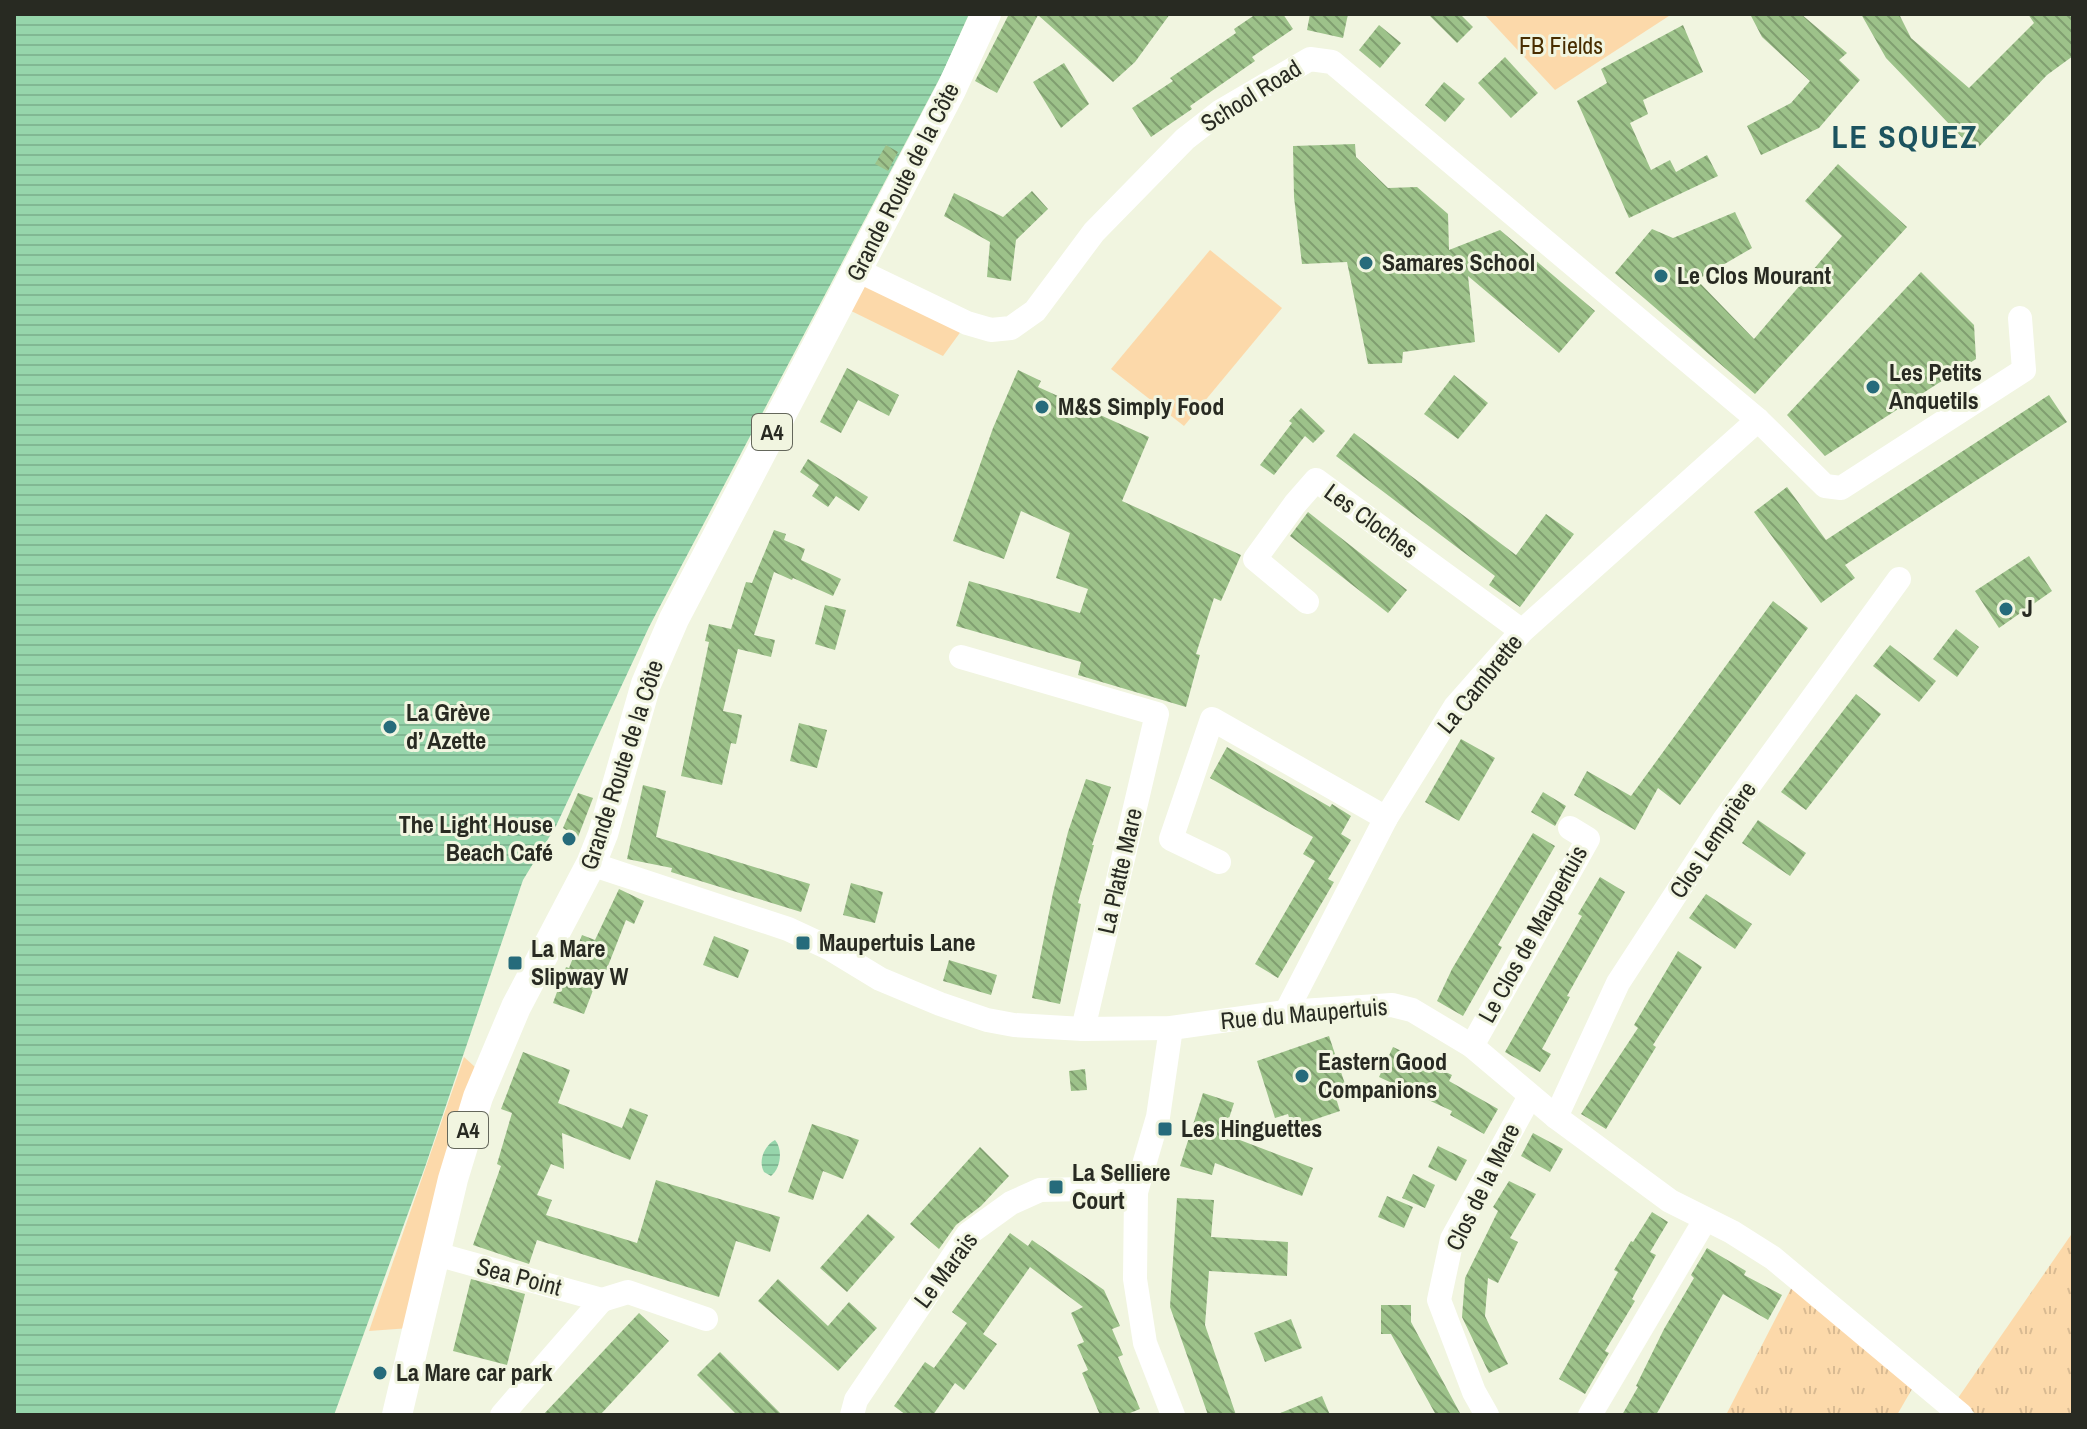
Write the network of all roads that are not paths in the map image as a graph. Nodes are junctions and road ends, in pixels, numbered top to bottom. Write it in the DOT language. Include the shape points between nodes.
graph roads {
  1 [pos="986,14"];
  2 [pos="857,270"];
  3 [pos="2020,318"];
  4 [pos="1758,420"];
  5 [pos="1899,579"];
  6 [pos="1307,602"];
  7 [pos="1522,631"];
  8 [pos="961,657"];
  9 [pos="1386,818"];
  10 [pos="1570,828"];
  11 [pos="1219,862"];
  12 [pos="591,864"];
  13 [pos="1286,1012"];
  14 [pos="1171,1028"];
  15 [pos="1083,1029"];
  16 [pos="1472,1046"];
  17 [pos="1530,1096"];
  18 [pos="1556,1117"];
  19 [pos="1136,1192"];
  20 [pos="1705,1220"];
  21 [pos="436,1254"];
  22 [pos="602,1300"];
  23 [pos="706,1319"];
  24 [pos="397,1415"];
  25 [pos="502,1415"];
  26 [pos="852,1415"];
  27 [pos="1173,1415"];
  28 [pos="1487,1415"];
  29 [pos="1590,1415"];
  30 [pos="1961,1415"];
  1 -- 2 [label="main road, Grande Route de la Côte / A4"];
  2 -- 4 [label="street, School Road" via="967,323 991,330 1011,328 1035,311 1094,232 1185,139 1221,111 1310,59 1332,62"];
  2 -- 12 [label="main road, Grande Route de la Côte / A4" via="674,619 646,684"];
  3 -- 4 [label="street, School Road" via="2024,370 1841,488 1825,486"];
  4 -- 7 [label="street, La Cambrette"];
  5 -- 18 [label="street, Clos Lemprière" via="1724,820 1626,971"];
  6 -- 7 [label="street, Les Cloches" via="1255,559 1316,480"];
  7 -- 9 [label="street, La Cambrette" via="1455,707"];
  8 -- 15 [label="street, La Platte Mare" via="1157,714"];
  9 -- 11 [label="street" via="1212,719 1171,839"];
  9 -- 13 [label="street, La Cambrette"];
  10 -- 16 [label="street, Le Clos de Maupertuis" via="1588,839"];
  12 -- 15 [label="street, Rue du Maupertuis" via="788,929 880,979 987,1020"];
  12 -- 21 [label="main road, Grande Route de la Côte / A4" via="516,1007 478,1097"];
  13 -- 14 [label="street, Rue du Maupertuis"];
  13 -- 16 [label="street, Rue du Maupertuis" via="1392,1005 1412,1010"];
  14 -- 15 [label="street, Rue du Maupertuis"];
  14 -- 19 [label="street" via="1158,1117"];
  16 -- 17 [label="street, Rue du Maupertuis"];
  17 -- 18 [label="street, Rue du Maupertuis"];
  17 -- 28 [label="street, Clos de la Mare" via="1452,1239 1439,1300"];
  18 -- 20 [label="street, Rue du Maupertuis" via="1670,1201"];
  19 -- 26 [label="street, Le Marais" via="1040,1190 1011,1203 968,1234 856,1400"];
  19 -- 27 [label="street" via="1135,1279 1145,1343"];
  20 -- 29 [label="street"];
  20 -- 30 [label="street, Rue du Maupertuis" via="1773,1258"];
  21 -- 22 [label="street, Sea Point"];
  21 -- 24 [label="main road, Grande Route de la Côte / A4"];
  22 -- 23 [label="street, Sea Point" via="628,1292"];
  22 -- 25 [label="street, Sea Point"];
}
